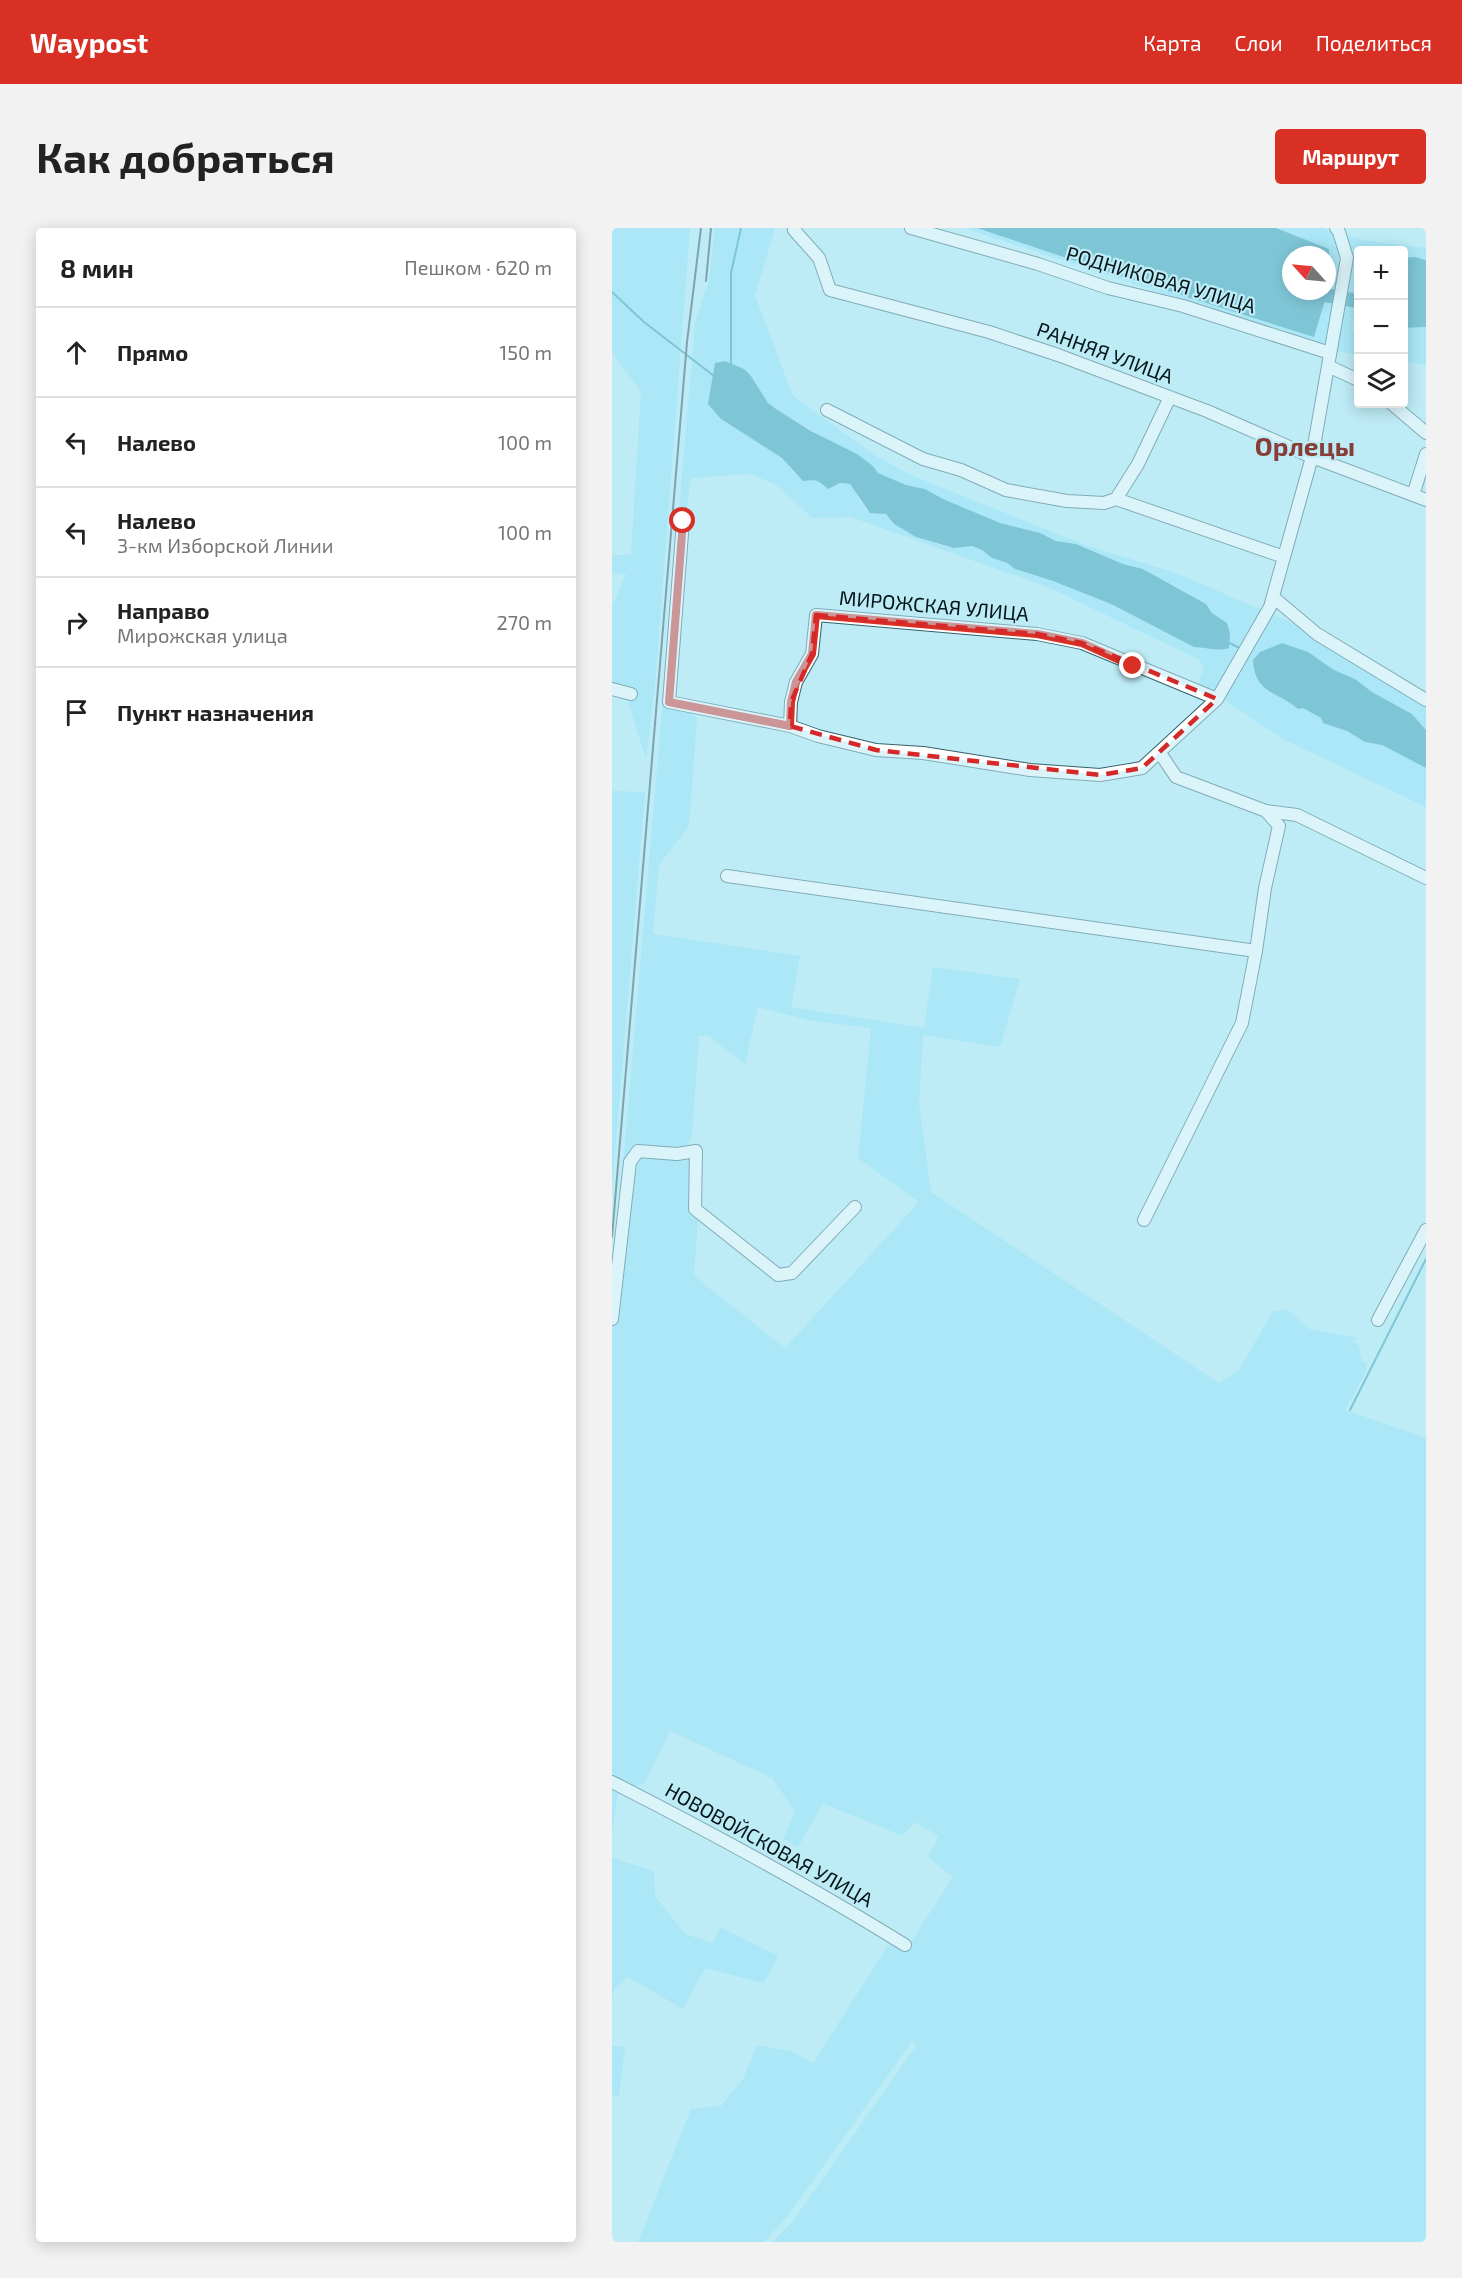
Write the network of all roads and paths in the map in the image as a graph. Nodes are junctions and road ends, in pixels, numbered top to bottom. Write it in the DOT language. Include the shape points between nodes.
graph roads {
  1 [pos="911,228"];
  2 [pos="1336,228"];
  3 [pos="794,229"];
  4 [pos="1330,354"];
  5 [pos="1354,376"];
  6 [pos="1170,397"];
  7 [pos="1397,408"];
  8 [pos="827,410"];
  9 [pos="1426,433"];
  10 [pos="1426,454"];
  11 [pos="1312,457"];
  12 [pos="1413,495"];
  13 [pos="1116,499"];
  14 [pos="1426,500"];
  15 [pos="683,521"];
  16 [pos="1284,557"];
  17 [pos="1273,597"];
  18 [pos="612,689"];
  19 [pos="631,694"];
  20 [pos="1216,699"];
  21 [pos="1426,700"];
  22 [pos="790,726"];
  23 [pos="1160,753"];
  24 [pos="1266,812"];
  25 [pos="726,876"];
  26 [pos="1426,878"];
  27 [pos="1256,951"];
  28 [pos="855,1207"];
  29 [pos="1144,1220"];
  30 [pos="1426,1230"];
  31 [pos="612,1319"];
  32 [pos="1378,1320"];
  33 [pos="612,1782"];
  34 [pos="905,1945"];
  1 -- 4 [label="street, РОДНИКОВАЯ УЛИЦА" via="1108,288 1183,306"];
  2 -- 4 [label="street" via="1347,258"];
  3 -- 6 [label="street, РАННЯЯ УЛИЦА" via="819,258 830,290 999,335"];
  4 -- 5 [label="street, РОДНИКОВАЯ УЛИЦА"];
  4 -- 11 [label="street"];
  6 -- 11 [label="street, РАННЯЯ УЛИЦА"];
  6 -- 13 [label="street" via="1138,464"];
  7 -- 9 [label="street"];
  8 -- 13 [label="street" via="923,459 1006,490 1067,501 1104,503"];
  10 -- 12 [label="street"];
  11 -- 12 [label="street, РАННЯЯ УЛИЦА"];
  11 -- 16 [label="street"];
  12 -- 14 [label="street, РАННЯЯ УЛИЦА"];
  13 -- 16 [label="street"];
  15 -- 22 [label="street" via="669,702"];
  16 -- 17 [label="street"];
  17 -- 20 [label="street"];
  17 -- 21 [label="street" via="1317,634"];
  18 -- 19 [label="street"];
  20 -- 22 [label="street, МИРОЖСКАЯ УЛИЦА" via="1082,643 1006,631 816,615 812,654 796,682"];
  20 -- 23 [label="street"];
  22 -- 23 [label="street" via="876,750 1100,776 1142,768"];
  23 -- 24 [label="street" via="1176,777"];
  24 -- 26 [label="street" via="1297,814"];
  24 -- 27 [label="street" via="1279,826"];
  25 -- 27 [label="street"];
  27 -- 29 [label="street" via="1242,1023"];
  28 -- 31 [label="street" via="792,1273 778,1275 695,1209 696,1151 638,1151 630,1162"];
  30 -- 32 [label="street"];
  33 -- 34 [label="street, НОВОВОЙСКОВАЯ УЛИЦА" via="758,1858"];
}
